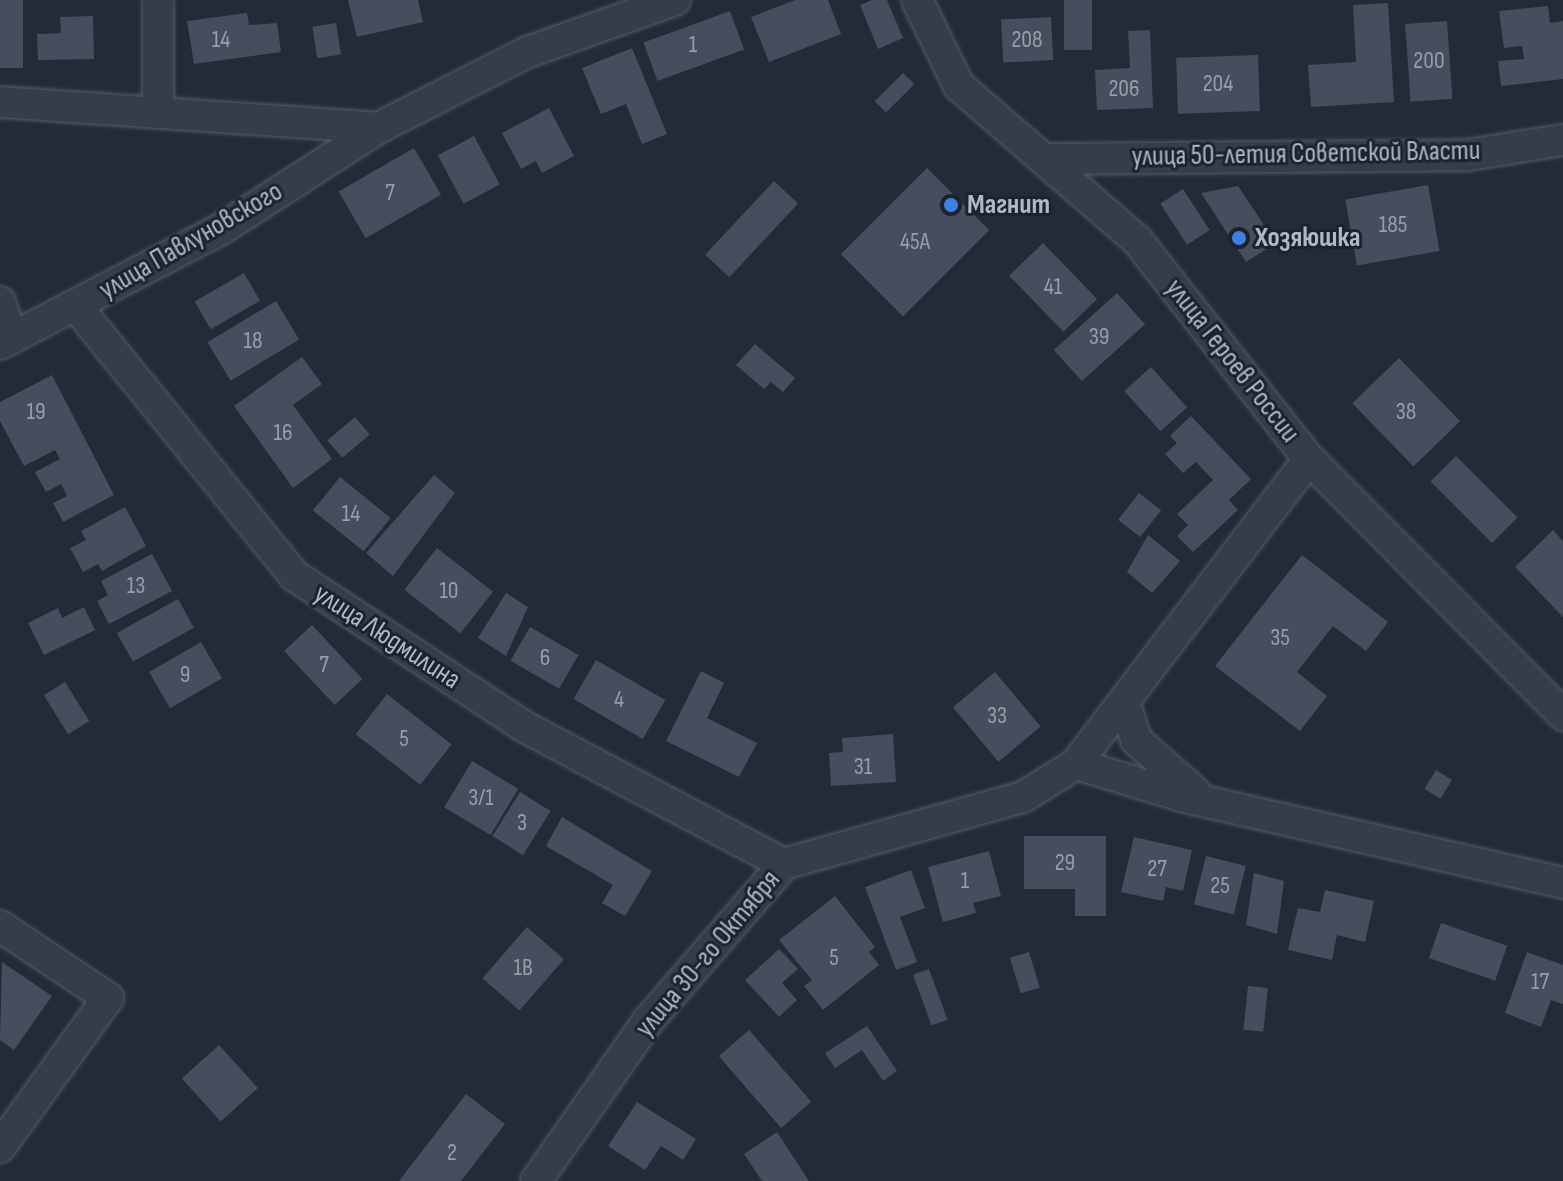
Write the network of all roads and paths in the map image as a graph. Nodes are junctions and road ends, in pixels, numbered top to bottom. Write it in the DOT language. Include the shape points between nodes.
graph roads {
  1 [pos="158,0"];
  2 [pos="675,0"];
  3 [pos="917,0"];
  4 [pos="0,102"];
  5 [pos="158,113"];
  6 [pos="378,128"];
  7 [pos="1563,140"];
  8 [pos="1049,159"];
  9 [pos="0,302"];
  10 [pos="76,306"];
  11 [pos="6,341"];
  12 [pos="1309,459"];
  13 [pos="1124,702"];
  14 [pos="1563,715"];
  15 [pos="1076,764"];
  16 [pos="1210,802"];
  17 [pos="784,864"];
  18 [pos="1563,883"];
  19 [pos="0,926"];
  20 [pos="0,1147"];
  21 [pos="536,1181"];
  1 -- 5 [label="street"];
  2 -- 6 [label="street, улица Павлуновского" via="528,52"];
  3 -- 8 [label="street, улица Героев России" via="959,86"];
  4 -- 5 [label="street"];
  5 -- 6 [label="street"];
  6 -- 10 [label="street, улица Павлуновского" via="223,228"];
  7 -- 8 [label="street, улица 50-летия Советской Власти" via="1468,155"];
  8 -- 12 [label="street, улица Героев России" via="1137,240"];
  9 -- 11 [label="street"];
  10 -- 11 [label="street, улица Павлуновского"];
  10 -- 17 [label="street, улица Людмилина" via="295,576 523,726"];
  12 -- 13 [label="street"];
  12 -- 14 [label="street, улица Героев России"];
  13 -- 15 [label="street"];
  13 -- 16 [label="street" via="1136,740 1157,765"];
  15 -- 16 [label="street"];
  15 -- 17 [label="street, улица 30-го Октября" via="1023,797"];
  16 -- 18 [label="street"];
  17 -- 21 [label="street, улица 30-го Октября" via="648,1021"];
  19 -- 20 [label="street" via="108,998"];
}
